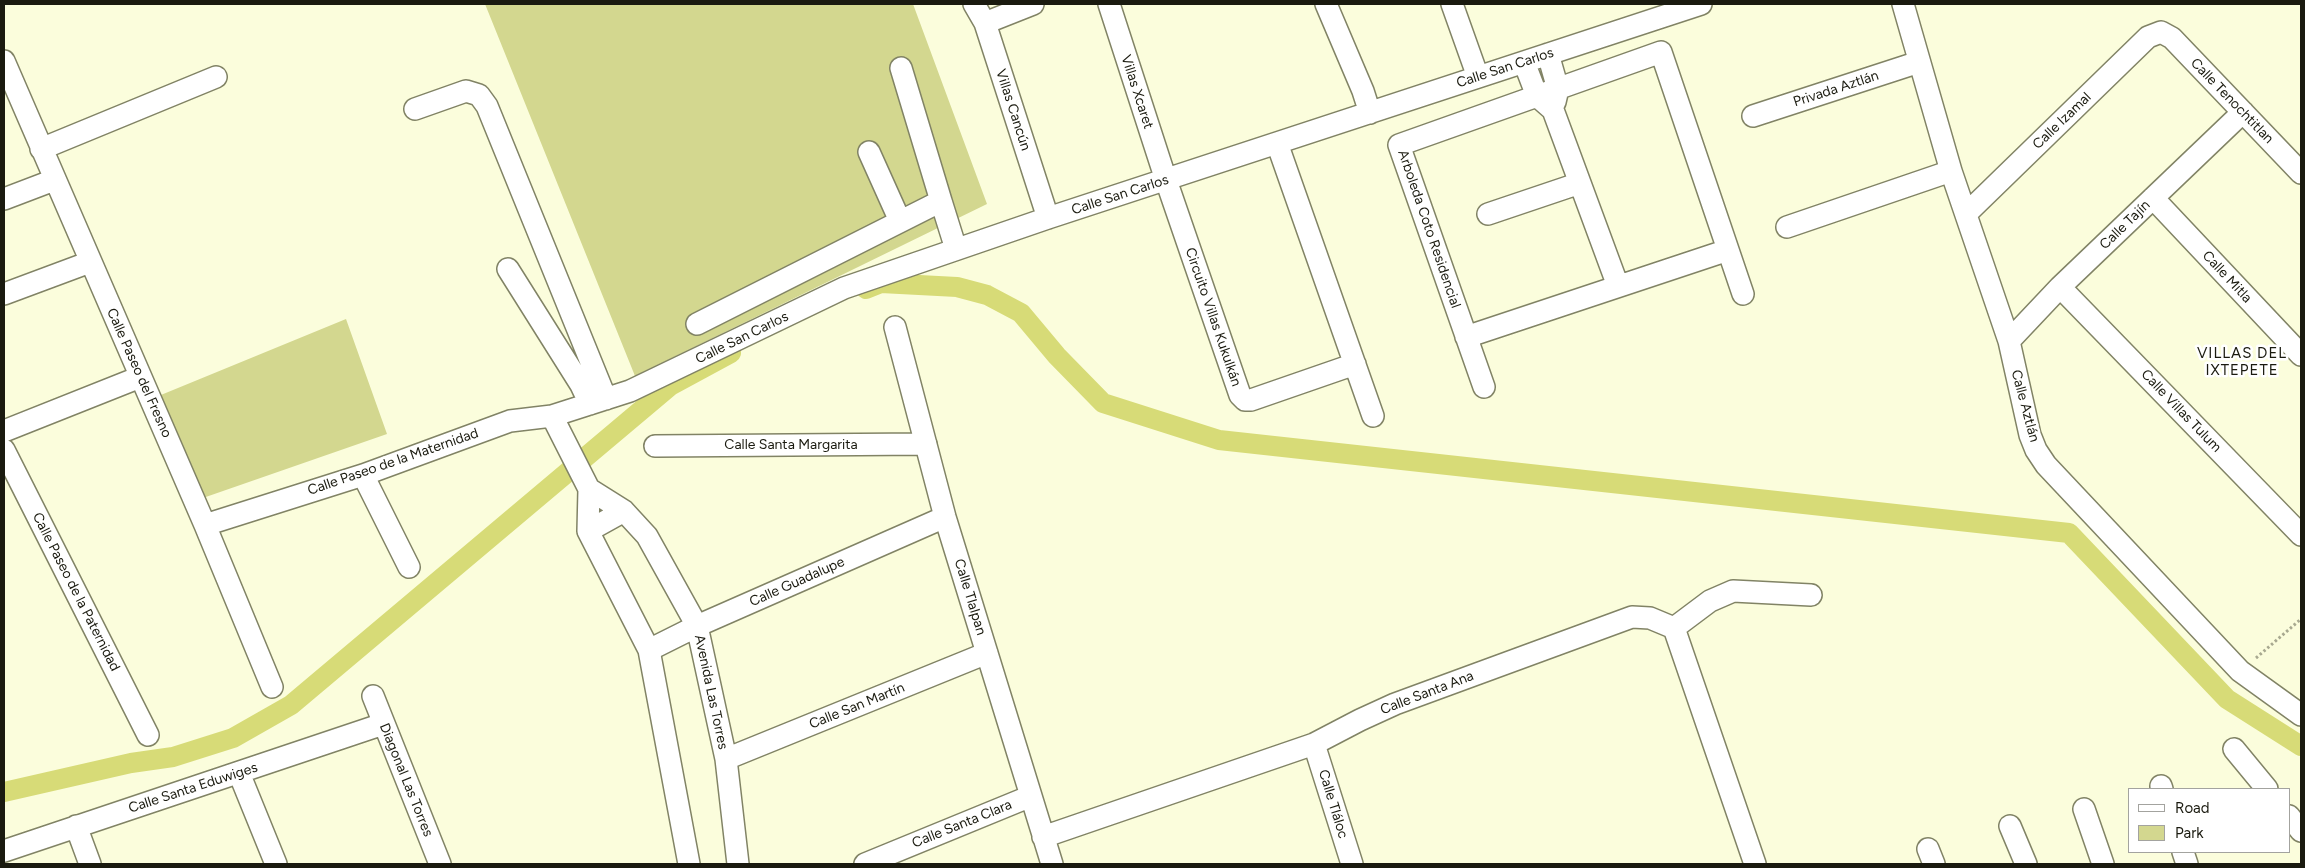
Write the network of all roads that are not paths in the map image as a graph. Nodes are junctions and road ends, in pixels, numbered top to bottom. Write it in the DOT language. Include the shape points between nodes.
graph roads {
  1 [pos="974,4"];
  2 [pos="1033,4"];
  3 [pos="1108,4"];
  4 [pos="1326,4"];
  5 [pos="1452,4"];
  6 [pos="1701,4"];
  7 [pos="1903,4"];
  8 [pos="985,22"];
  9 [pos="2161,32"];
  10 [pos="1548,54"];
  11 [pos="4,61"];
  12 [pos="1524,62"];
  13 [pos="1919,62"];
  14 [pos="901,68"];
  15 [pos="1475,68"];
  16 [pos="216,78"];
  17 [pos="1558,89"];
  18 [pos="1545,103"];
  19 [pos="415,109"];
  20 [pos="2243,112"];
  21 [pos="1370,113"];
  22 [pos="1753,116"];
  23 [pos="1277,143"];
  24 [pos="41,149"];
  25 [pos="869,152"];
  26 [pos="2298,164"];
  27 [pos="1952,171"];
  28 [pos="54,180"];
  29 [pos="1166,180"];
  30 [pos="1580,183"];
  31 [pos="2153,198"];
  32 [pos="4,199"];
  33 [pos="941,201"];
  34 [pos="1488,214"];
  35 [pos="1966,214"];
  36 [pos="1048,218"];
  37 [pos="900,221"];
  38 [pos="1787,227"];
  39 [pos="956,249"];
  40 [pos="1728,250"];
  41 [pos="90,262"];
  42 [pos="508,269"];
  43 [pos="1618,286"];
  44 [pos="2060,287"];
  45 [pos="4,294"];
  46 [pos="1742,294"];
  47 [pos="697,324"];
  48 [pos="895,327"];
  49 [pos="1466,337"];
  50 [pos="2008,341"];
  51 [pos="2301,355"];
  52 [pos="1355,364"];
  53 [pos="140,377"];
  54 [pos="1484,387"];
  55 [pos="598,401"];
  56 [pos="552,416"];
  57 [pos="1373,416"];
  58 [pos="4,431"];
  59 [pos="926,444"];
  60 [pos="655,446"];
  61 [pos="4,450"];
  62 [pos="363,475"];
  63 [pos="584,481"];
  64 [pos="624,510"];
  65 [pos="945,517"];
  66 [pos="205,525"];
  67 [pos="588,531"];
  68 [pos="2301,534"];
  69 [pos="409,567"];
  70 [pos="1811,596"];
  71 [pos="697,626"];
  72 [pos="1674,628"];
  73 [pos="649,650"];
  74 [pos="987,654"];
  75 [pos="272,686"];
  76 [pos="373,696"];
  77 [pos="2301,715"];
  78 [pos="383,724"];
  79 [pos="148,734"];
  80 [pos="1314,744"];
  81 [pos="2234,749"];
  82 [pos="726,759"];
  83 [pos="240,773"];
  84 [pos="2266,788"];
  85 [pos="1031,796"];
  86 [pos="2084,809"];
  87 [pos="2290,817"];
  88 [pos="76,826"];
  89 [pos="2010,826"];
  90 [pos="2301,832"];
  91 [pos="1043,837"];
  92 [pos="4,851"];
  93 [pos="869,863"];
  94 [pos="90,864"];
  95 [pos="276,864"];
  96 [pos="440,864"];
  97 [pos="689,864"];
  98 [pos="738,864"];
  99 [pos="1052,864"];
  100 [pos="1352,864"];
  101 [pos="1755,864"];
  102 [pos="2026,864"];
  103 [pos="2103,864"];
  1 -- 8 [label="street, Villas Cancún"];
  2 -- 8 [label="street"];
  3 -- 29 [label="street, Villas Xcaret"];
  4 -- 21 [label="street"];
  5 -- 15 [label="street"];
  6 -- 10 [label="street, Calle San Carlos"];
  7 -- 13 [label="street, Calle Aztlán"];
  8 -- 36 [label="street, Villas Cancún"];
  9 -- 20 [label="street, Calle Tenochtitlan" via="2172,38"];
  9 -- 35 [label="street, Calle Izamal" via="2148,37"];
  10 -- 12 [label="street, Calle San Carlos"];
  10 -- 17 [label="street"];
  11 -- 24 [label="street, Calle Paseo del Fresno"];
  12 -- 15 [label="street, Calle San Carlos"];
  12 -- 18 [label="street"];
  13 -- 22 [label="street, Privada Aztlán"];
  13 -- 27 [label="street, Calle Aztlán"];
  14 -- 33 [label="street"];
  15 -- 21 [label="street, Calle San Carlos"];
  16 -- 24 [label="street"];
  17 -- 18 [label="street"];
  17 -- 40 [label="street" via="1661,52"];
  18 -- 30 [label="street"];
  18 -- 49 [label="street, Arboleda Coto Residencial" via="1399,145"];
  19 -- 55 [label="street" via="466,91 479,95 487,106"];
  20 -- 26 [label="street, Calle Tenochtitlan"];
  20 -- 31 [label="street, Calle Tajín"];
  21 -- 23 [label="street, Calle San Carlos"];
  23 -- 29 [label="street, Calle San Carlos"];
  23 -- 52 [label="street"];
  24 -- 28 [label="street, Calle Paseo del Fresno"];
  25 -- 37 [label="street"];
  27 -- 35 [label="street, Calle Aztlán"];
  27 -- 38 [label="street"];
  28 -- 32 [label="street"];
  28 -- 41 [label="street, Calle Paseo del Fresno"];
  29 -- 36 [label="street, Calle San Carlos"];
  29 -- 52 [label="street, Circuito Villas Kukulkán" via="1242,398 1251,400"];
  30 -- 34 [label="street"];
  30 -- 43 [label="street"];
  31 -- 44 [label="street, Calle Tajín"];
  31 -- 51 [label="street, Calle Mitla"];
  33 -- 37 [label="street"];
  33 -- 39 [label="street"];
  35 -- 50 [label="street, Calle Aztlán"];
  36 -- 39 [label="street, Calle San Carlos"];
  37 -- 47 [label="street"];
  39 -- 55 [label="street, Calle San Carlos" via="844,288 630,392"];
  40 -- 43 [label="street"];
  40 -- 46 [label="street"];
  41 -- 45 [label="street"];
  41 -- 53 [label="street, Calle Paseo del Fresno"];
  42 -- 55 [label="street" via="581,385"];
  43 -- 49 [label="street"];
  44 -- 50 [label="street, Calle Tajín"];
  44 -- 68 [label="street, Calle Villas Tulum"];
  48 -- 59 [label="street, Calle Tlalpan"];
  49 -- 54 [label="street, Arboleda Coto Residencial"];
  50 -- 77 [label="street, Calle Aztlán" via="2030,435 2046,465 2240,671"];
  52 -- 57 [label="street"];
  53 -- 58 [label="street"];
  53 -- 66 [label="street, Calle Paseo del Fresno"];
  55 -- 56 [label="street, Calle San Carlos"];
  56 -- 62 [label="street, Calle Paseo de la Maternidad" via="510,421"];
  56 -- 63 [label="street"];
  59 -- 60 [label="street, Calle Santa Margarita"];
  59 -- 65 [label="street, Calle Tlalpan"];
  61 -- 79 [label="street, Calle Paseo de la Paternidad"];
  62 -- 66 [label="street, Calle Paseo de la Maternidad"];
  62 -- 69 [label="street"];
  63 -- 64 [label="street, Avenida Las Torres"];
  63 -- 67 [label="street"];
  64 -- 67 [label="street"];
  64 -- 71 [label="street, Avenida Las Torres" via="648,536"];
  65 -- 71 [label="street, Calle Guadalupe"];
  65 -- 74 [label="street, Calle Tlalpan"];
  66 -- 75 [label="street, Calle Paseo del Fresno"];
  67 -- 73 [label="street"];
  70 -- 72 [label="street" via="1733,591 1710,601"];
  71 -- 73 [label="street, Calle Guadalupe"];
  71 -- 82 [label="street, Avenida Las Torres"];
  72 -- 80 [label="street, Calle Santa Ana" via="1650,618 1632,617 1395,704"];
  72 -- 101 [label="street"];
  73 -- 97 [label="street"];
  74 -- 82 [label="street, Calle San Martín"];
  74 -- 85 [label="street, Calle Tlalpan"];
  76 -- 78 [label="street, Diagonal Las Torres"];
  78 -- 83 [label="street, Calle Santa Eduwiges"];
  78 -- 96 [label="street, Diagonal Las Torres"];
  80 -- 91 [label="street, Calle Santa Ana"];
  80 -- 100 [label="street, Calle Tláloc"];
  81 -- 84 [label="street"];
  82 -- 98 [label="street, Avenida Las Torres"];
  83 -- 88 [label="street, Calle Santa Eduwiges"];
  83 -- 95 [label="street"];
  85 -- 91 [label="street, Calle Tlalpan"];
  85 -- 93 [label="street, Calle Santa Clara"];
  86 -- 103 [label="street"];
  87 -- 90 [label="street"];
  88 -- 92 [label="street, Calle Santa Eduwiges"];
  88 -- 94 [label="street"];
  89 -- 102 [label="street"];
  91 -- 99 [label="street, Calle Tlalpan"];
}
